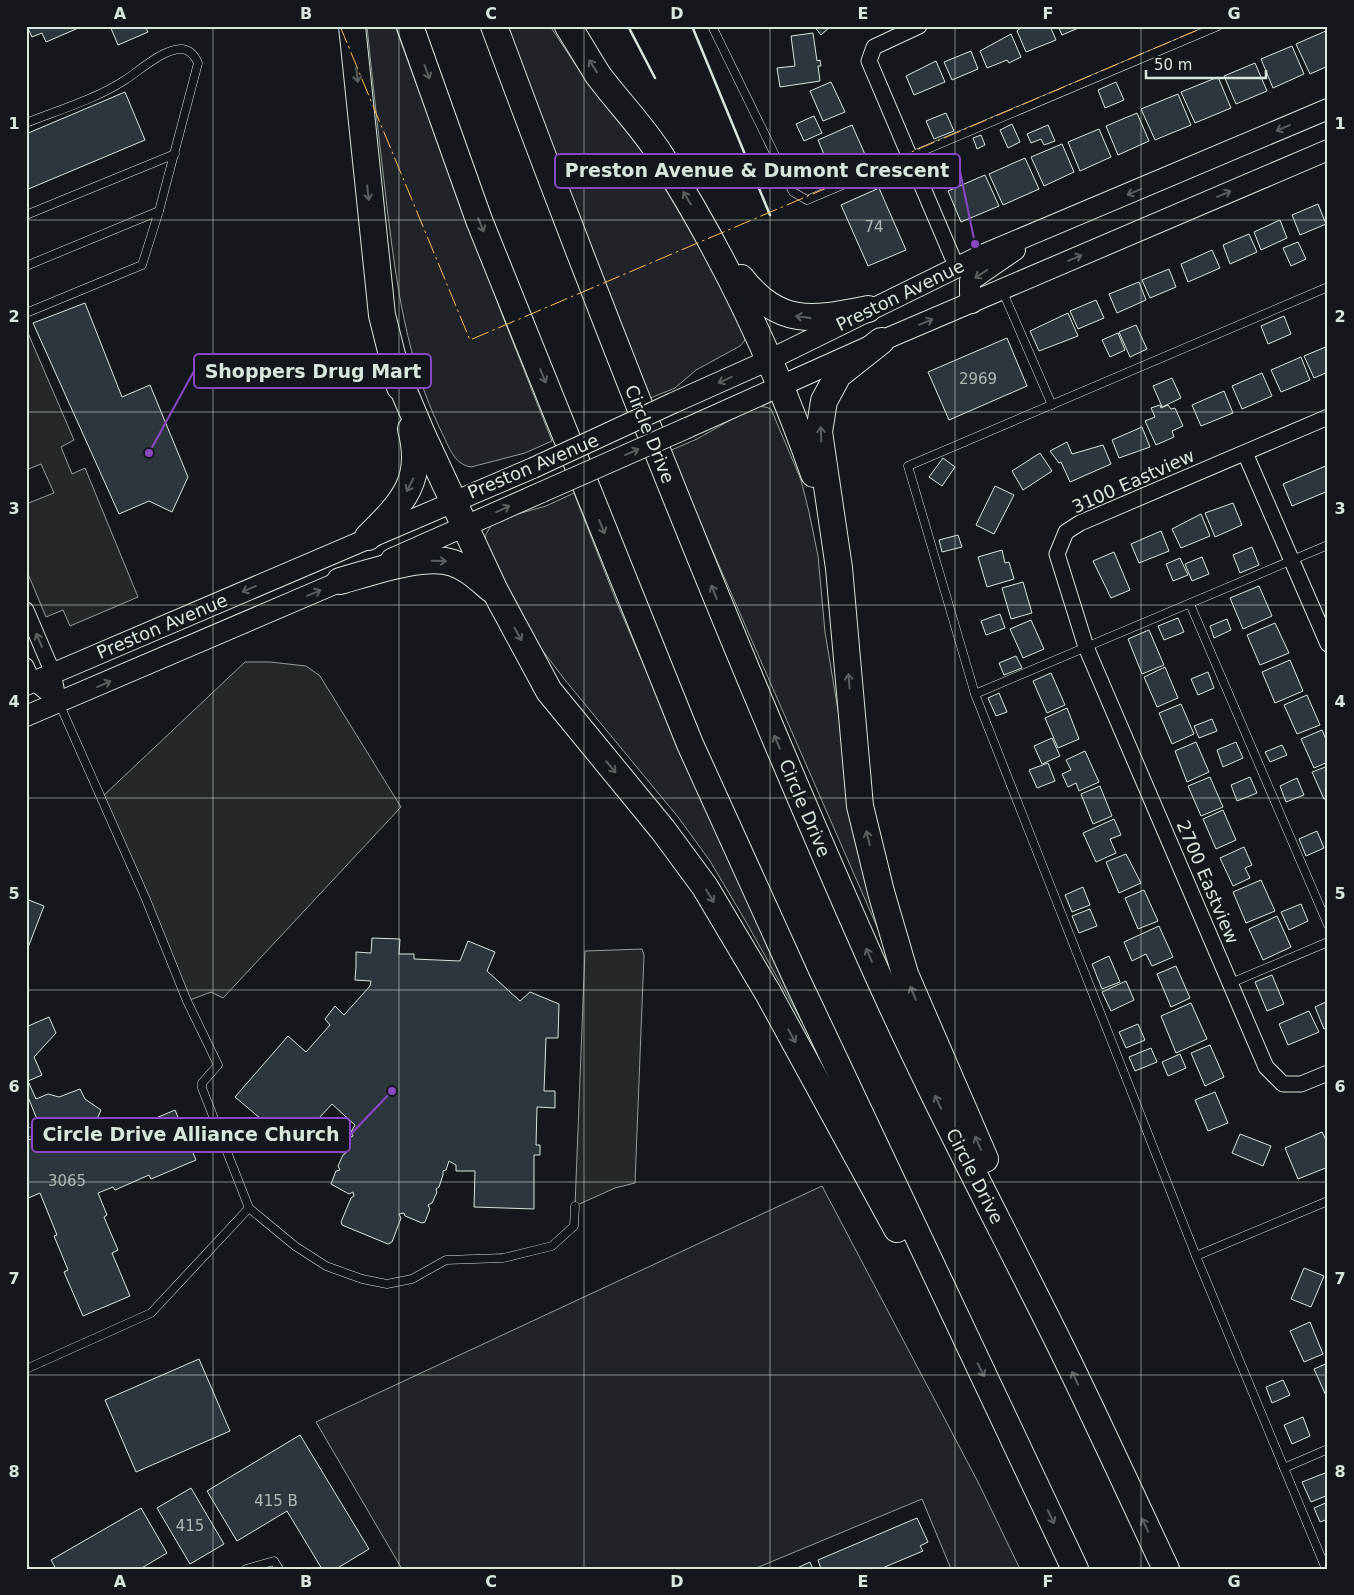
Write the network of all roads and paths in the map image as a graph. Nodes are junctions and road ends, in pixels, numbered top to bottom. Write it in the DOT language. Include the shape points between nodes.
graph roads {
  1 [pos="352,26"];
  2 [pos="410,26"];
  3 [pos="494,26"];
  4 [pos="568,26"];
  5 [pos="712,26"];
  6 [pos="919,26"];
  7 [pos="1218,26"];
  8 [pos="1328,109"];
  9 [pos="26,123"];
  10 [pos="1328,150"];
  11 [pos="175,154"];
  12 [pos="909,158"];
  13 [pos="159,211"];
  14 [pos="26,215"];
  15 [pos="1035,235"];
  16 [pos="712,240"];
  17 [pos="26,266"];
  18 [pos="957,268"];
  19 [pos="1328,287"];
  20 [pos="1002,290"];
  21 [pos="972,303"];
  22 [pos="868,310"];
  23 [pos="26,313"];
  24 [pos="881,341"];
  25 [pos="769,360"];
  26 [pos="395,370"];
  27 [pos="780,387"];
  28 [pos="1052,405"];
  29 [pos="1328,418"];
  30 [pos="1245,453"];
  31 [pos="453,500"];
  32 [pos="464,527"];
  33 [pos="368,538"];
  34 [pos="1328,545"];
  35 [pos="1292,559"];
  36 [pos="839,568"];
  37 [pos="340,581"];
  38 [pos="495,592"];
  39 [pos="1190,604"];
  40 [pos="26,610"];
  41 [pos="1328,644"];
  42 [pos="1086,646"];
  43 [pos="53,673"];
  44 [pos="29,677"];
  45 [pos="975,694"];
  46 [pos="59,703"];
  47 [pos="26,716"];
  48 [pos="1328,925"];
  49 [pos="1328,942"];
  50 [pos="1231,983"];
  51 [pos="1328,1073"];
  52 [pos="1328,1201"];
  53 [pos="575,1206"];
  54 [pos="249,1208"];
  55 [pos="1196,1256"];
  56 [pos="960,1326"];
  57 [pos="1062,1349"];
  58 [pos="26,1369"];
  59 [pos="1328,1449"];
  60 [pos="1284,1468"];
  61 [pos="246,1569"];
  62 [pos="279,1569"];
  63 [pos="1075,1569"];
  64 [pos="1166,1569"];
  65 [pos="1326,1569"];
  1 -- 26 [label="highway, one-way" via="382,315"];
  2 -- 56 [label="highway, one-way" via="480,220 690,744"];
  57 -- 3 [label="highway, Circle Drive, one-way" via="881,981 763,712 637,405"];
  16 -- 4 [label="highway, one-way" via="660,154 598,74"];
  5 -- 12 [label="lane" via="793,192 807,200"];
  6 -- 12 [label="street" via="874,47 869,61"];
  7 -- 12 [label="lane"];
  8 -- 15 [label="main road, Preston Avenue, one-way"];
  9 -- 11 [label="lane" via="113,87 171,51 182,49 191,53 198,63"];
  20 -- 10 [label="main road, Preston Avenue, one-way"];
  11 -- 13 [label="lane"];
  11 -- 14 [label="lane"];
  12 -- 18 [label="street"];
  13 -- 17 [label="lane"];
  13 -- 23 [label="lane" via="142,264"];
  15 -- 18 [label="main road, Preston Avenue"];
  15 -- 21 [label="main road, Preston Avenue, one-way" via="970,281"];
  22 -- 16 [label="highway, one-way" via="819,318 781,311 753,294"];
  16 -- 25 [label="highway" via="745,303"];
  18 -- 22 [label="main road, Preston Avenue"];
  19 -- 28 [label="lane"];
  20 -- 21 [label="main road, Preston Avenue"];
  20 -- 28 [label="lane"];
  24 -- 21 [label="main road, Preston Avenue, one-way"];
  22 -- 25 [label="main road, Preston Avenue"];
  24 -- 27 [label="main road, Preston Avenue"];
  36 -- 24 [label="highway, one-way" via="819,432 823,408 838,375"];
  25 -- 27 [label="highway"];
  25 -- 31 [label="main road, Preston Avenue, one-way, bridge" via="533,468"];
  26 -- 31 [label="highway"];
  26 -- 33 [label="highway, one-way" via="414,442 414,478 404,498"];
  32 -- 27 [label="main road, Preston Avenue, one-way, bridge"];
  27 -- 36 [label="highway" via="816,479"];
  28 -- 45 [label="lane" via="908,466"];
  29 -- 30 [label="street, 3100 Eastview"];
  30 -- 35 [label="street"];
  30 -- 42 [label="street, 3100 Eastview" via="1080,522 1066,532 1057,554"];
  31 -- 32 [label="highway"];
  31 -- 33 [label="main road, Preston Avenue"];
  32 -- 37 [label="main road, Preston Avenue"];
  32 -- 38 [label="highway"];
  33 -- 43 [label="main road, Preston Avenue, one-way"];
  34 -- 35 [label="lane"];
  35 -- 39 [label="lane"];
  35 -- 41 [label="street"];
  57 -- 36 [label="highway, one-way" via="1044,1288 905,974 881,892 860,806"];
  37 -- 38 [label="highway, one-way" via="396,566 446,561 465,568"];
  46 -- 37 [label="main road, Preston Avenue, one-way"];
  38 -- 56 [label="highway, one-way" via="549,691 663,830 705,887 834,1111 927,1286"];
  39 -- 42 [label="lane"];
  39 -- 48 [label="lane"];
  43 -- 40 [label="street, one-way"];
  42 -- 45 [label="lane"];
  42 -- 50 [label="street, 2700 Eastview"];
  43 -- 44 [label="main road, Preston Avenue"];
  43 -- 46 [label="street"];
  44 -- 46 [label="street"];
  45 -- 55 [label="lane"];
  46 -- 47 [label="main road, Preston Avenue"];
  46 -- 54 [label="lane" via="218,1065 202,1083 202,1088"];
  49 -- 50 [label="lane"];
  50 -- 51 [label="street, 2700 Eastview" via="1266,1067 1283,1084 1302,1084"];
  52 -- 55 [label="lane"];
  53 -- 54 [label="lane" via="574,1226 552,1246 503,1258 446,1260 412,1279 387,1284 326,1266 295,1246"];
  54 -- 58 [label="lane" via="152,1313"];
  55 -- 60 [label="lane"];
  56 -- 63 [label="highway, one-way"];
  64 -- 57 [label="highway, Circle Drive, one-way"];
  59 -- 60 [label="lane"];
  60 -- 65 [label="lane"];
  61 -- 62 [label="lane" via="274,1561"];
}
